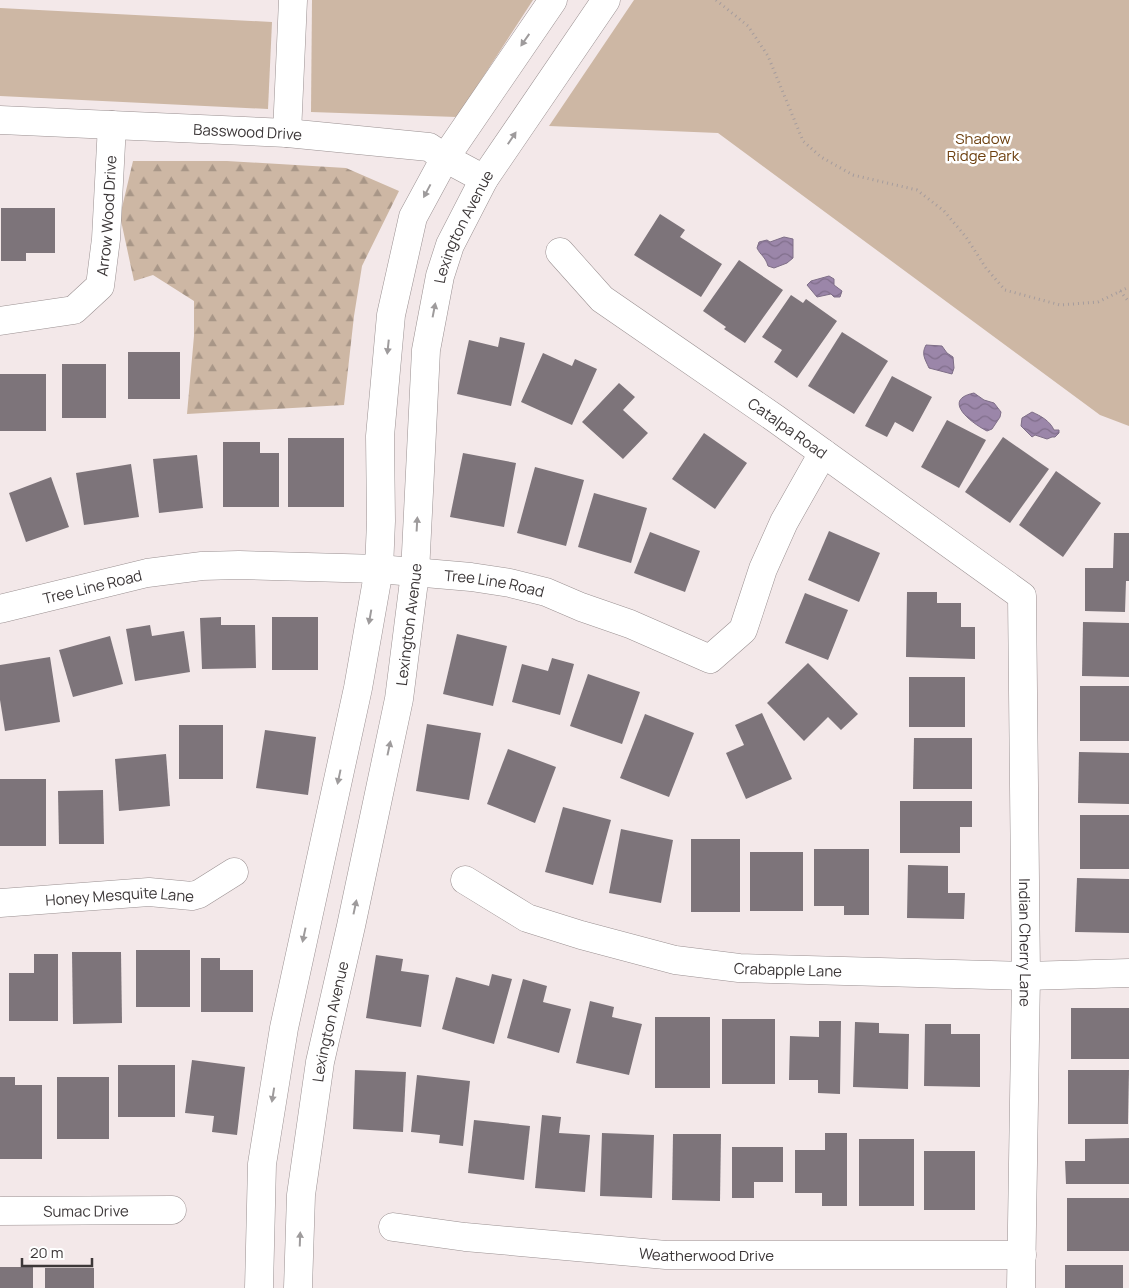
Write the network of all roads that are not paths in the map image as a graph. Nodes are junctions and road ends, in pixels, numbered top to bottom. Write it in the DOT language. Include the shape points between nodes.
graph roads {
  1 [pos="293,0"];
  2 [pos="553,0"];
  3 [pos="606,0"];
  4 [pos="0,120"];
  5 [pos="112,125"];
  6 [pos="288,133"];
  7 [pos="445,158"];
  8 [pos="484,179"];
  9 [pos="560,252"];
  10 [pos="0,320"];
  11 [pos="823,453"];
  12 [pos="379,569"];
  13 [pos="415,573"];
  14 [pos="1022,596"];
  15 [pos="0,608"];
  16 [pos="234,872"];
  17 [pos="464,880"];
  18 [pos="0,903"];
  19 [pos="1129,973"];
  20 [pos="1026,976"];
  21 [pos="172,1210"];
  22 [pos="0,1212"];
  23 [pos="393,1227"];
  24 [pos="1022,1255"];
  25 [pos="259,1288"];
  26 [pos="298,1288"];
  27 [pos="1021,1288"];
  1 -- 6 [label="street"];
  2 -- 7 [label="street, one-way"];
  8 -- 3 [label="street, Lexington Avenue, one-way"];
  4 -- 5 [label="street, Basswood Drive"];
  5 -- 6 [label="street, Basswood Drive"];
  5 -- 10 [label="street, Arrow Wood Drive" via="100,286 74,310"];
  6 -- 7 [label="street, Basswood Drive" via="429,146"];
  7 -- 8 [label="street, Basswood Drive"];
  7 -- 12 [label="street, one-way" via="413,217 391,315 380,436"];
  13 -- 8 [label="street, Lexington Avenue, one-way" via="426,350 440,276 450,245"];
  9 -- 11 [label="street, Catalpa Road" via="602,299"];
  11 -- 13 [label="street, Tree Line Road" via="784,522 763,570 743,630 710,659 546,592 471,577"];
  11 -- 14 [label="street, Catalpa Road"];
  12 -- 13 [label="street, Tree Line Road"];
  12 -- 15 [label="street, Tree Line Road" via="202,566 147,573"];
  12 -- 25 [label="street, one-way" via="358,688 281,1048 262,1164"];
  26 -- 13 [label="street, Lexington Avenue, one-way" via="301,1195 320,1062 399,699"];
  14 -- 20 [label="street, Indian Cherry Lane"];
  16 -- 18 [label="street, Honey Mesquite Lane" via="192,896 149,892"];
  17 -- 20 [label="street, Crabapple Lane" via="527,918 674,960 739,968"];
  19 -- 20 [label="street, Crabapple Lane"];
  20 -- 24 [label="street, Indian Cherry Lane"];
  21 -- 22 [label="street, Sumac Drive"];
  23 -- 24 [label="street, Weatherwood Drive" via="465,1237 666,1255"];
  24 -- 27 [label="street, Indian Cherry Lane"];
}
